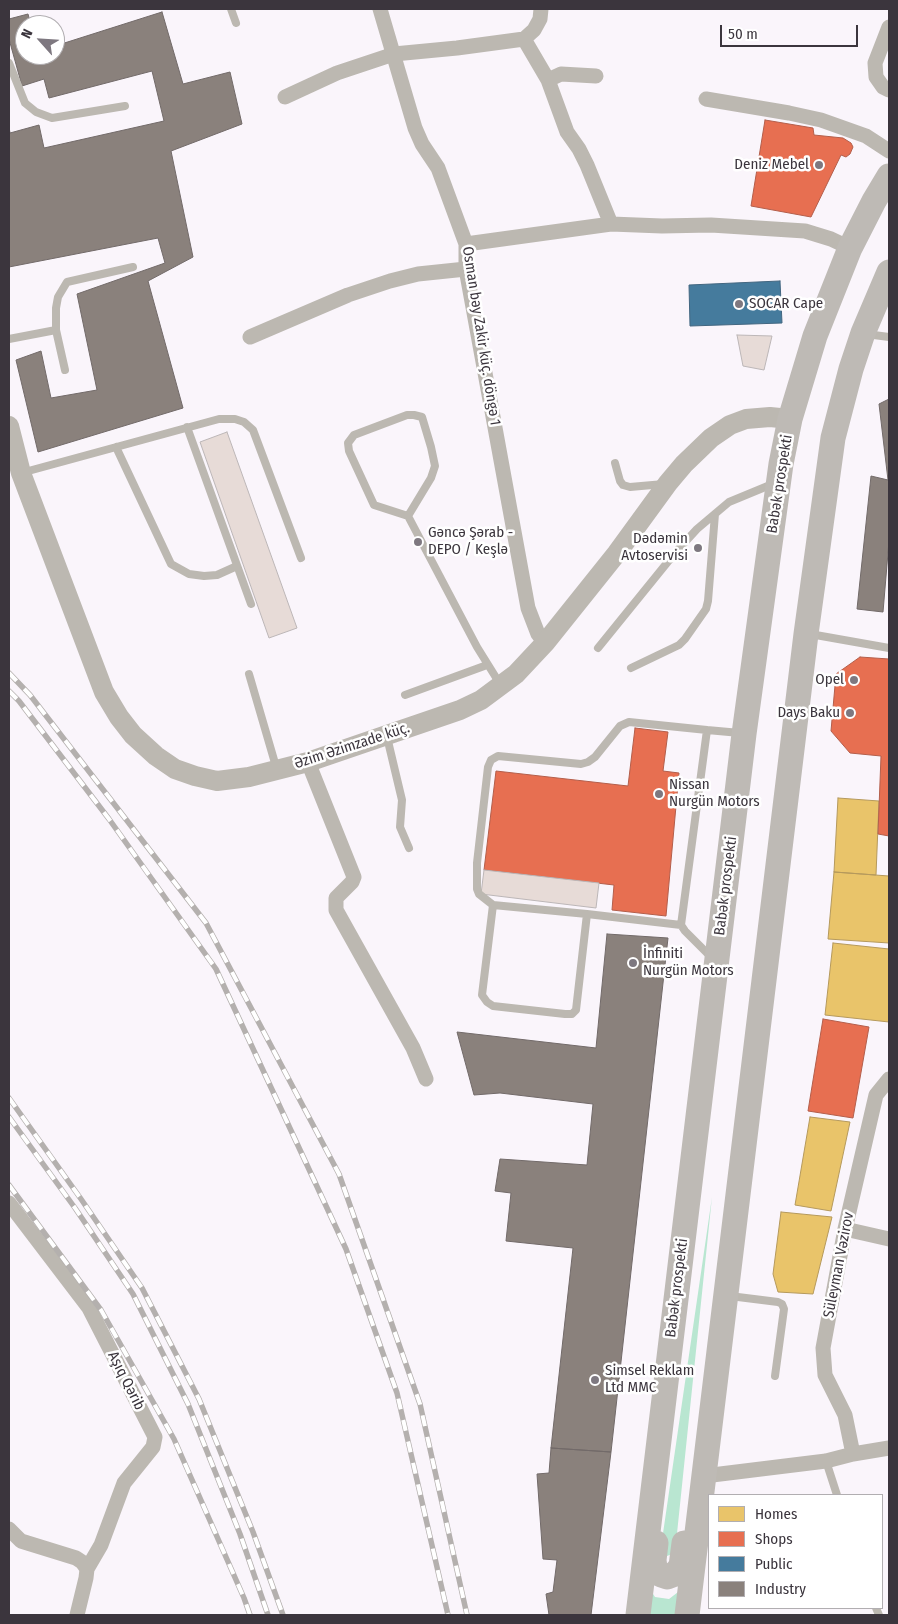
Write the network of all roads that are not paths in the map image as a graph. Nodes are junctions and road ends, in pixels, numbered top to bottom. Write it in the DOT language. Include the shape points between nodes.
graph roads {
  1 [pos="231,9"];
  2 [pos="380,9"];
  3 [pos="541,9"];
  4 [pos="236,22"];
  5 [pos="889,27"];
  6 [pos="524,39"];
  7 [pos="394,54"];
  8 [pos="9,63"];
  9 [pos="596,76"];
  10 [pos="548,80"];
  11 [pos="889,90"];
  12 [pos="285,97"];
  13 [pos="706,99"];
  14 [pos="125,106"];
  15 [pos="889,151"];
  16 [pos="889,176"];
  17 [pos="611,224"];
  18 [pos="466,244"];
  19 [pos="850,248"];
  20 [pos="133,267"];
  21 [pos="466,269"];
  22 [pos="889,272"];
  23 [pos="56,330"];
  24 [pos="864,333"];
  25 [pos="250,336"];
  26 [pos="889,337"];
  27 [pos="9,339"];
  28 [pos="65,370"];
  29 [pos="790,419"];
  30 [pos="187,427"];
  31 [pos="9,431"];
  32 [pos="116,447"];
  33 [pos="615,463"];
  34 [pos="21,473"];
  35 [pos="779,482"];
  36 [pos="668,483"];
  37 [pos="715,514"];
  38 [pos="408,516"];
  39 [pos="301,558"];
  40 [pos="237,566"];
  41 [pos="251,604"];
  42 [pos="806,634"];
  43 [pos="545,643"];
  44 [pos="598,648"];
  45 [pos="889,648"];
  46 [pos="488,664"];
  47 [pos="631,668"];
  48 [pos="249,674"];
  49 [pos="501,686"];
  50 [pos="405,695"];
  51 [pos="707,730"];
  52 [pos="387,734"];
  53 [pos="744,734"];
  54 [pos="308,762"];
  55 [pos="277,770"];
  56 [pos="409,848"];
  57 [pos="493,905"];
  58 [pos="586,914"];
  59 [pos="681,925"];
  60 [pos="716,962"];
  61 [pos="426,1079"];
  62 [pos="889,1079"];
  63 [pos="695,1137"];
  64 [pos="9,1203"];
  65 [pos="845,1229"];
  66 [pos="889,1238"];
  67 [pos="725,1295"];
  68 [pos="717,1363"];
  69 [pos="775,1376"];
  70 [pos="889,1448"];
  71 [pos="853,1454"];
  72 [pos="826,1460"];
  73 [pos="704,1476"];
  74 [pos="838,1494"];
  75 [pos="9,1530"];
  76 [pos="87,1569"];
  77 [pos="77,1615"];
  78 [pos="638,1615"];
  79 [pos="687,1615"];
  1 -- 4 [label="lane"];
  2 -- 7 [label="street, Osman bəy Zakir küç. döngə 1"];
  3 -- 6 [label="street" via="534,30"];
  5 -- 11 [label="street" via="875,64 876,77"];
  6 -- 7 [label="street"];
  6 -- 10 [label="street"];
  7 -- 12 [label="street" via="337,73"];
  7 -- 18 [label="street, Osman bəy Zakir küç. döngə 1" via="415,128 438,168"];
  8 -- 14 [label="lane" via="25,103 36,112 52,118"];
  9 -- 10 [label="street" via="561,74"];
  10 -- 17 [label="street" via="567,132 579,149"];
  13 -- 15 [label="street" via="821,120 866,136"];
  16 -- 19 [label="main road, Babək prospekti"];
  17 -- 18 [label="street"];
  17 -- 19 [label="street" via="711,225 805,231"];
  18 -- 21 [label="street, Osman bəy Zakir küç. döngə 1"];
  19 -- 29 [label="main road, Babək prospekti" via="808,357"];
  20 -- 23 [label="lane" via="67,282 58,297"];
  21 -- 25 [label="street" via="418,274 348,294"];
  21 -- 43 [label="street, Osman bəy Zakir küç. döngə 1" via="528,608"];
  22 -- 24 [label="main road"];
  23 -- 27 [label="lane"];
  23 -- 28 [label="lane"];
  24 -- 26 [label="lane"];
  24 -- 42 [label="main road" via="833,438"];
  29 -- 35 [label="main road, Babək prospekti"];
  29 -- 36 [label="street, Əzim Əzimzade küç." via="746,418 730,425 710,438"];
  30 -- 32 [label="lane"];
  30 -- 39 [label="lane" via="225,418 244,422 253,430"];
  30 -- 40 [label="lane"];
  31 -- 34 [label="street, Əzim Əzimzade küç."];
  32 -- 34 [label="lane"];
  32 -- 40 [label="lane" via="171,564 189,574 204,576 217,575"];
  33 -- 36 [label="lane" via="623,485"];
  34 -- 55 [label="street, Əzim Əzimzade küç." via="104,692 133,735 176,770 195,776 217,781"];
  35 -- 37 [label="lane" via="729,502"];
  35 -- 53 [label="main road, Babək prospekti"];
  36 -- 43 [label="street, Əzim Əzimzade küç."];
  37 -- 44 [label="lane" via="674,553"];
  37 -- 47 [label="lane" via="706,609 679,645"];
  38 -- 38 [label="lane" via="431,478 434,466 422,417 414,415 354,435 348,443 374,505"];
  38 -- 46 [label="lane"];
  40 -- 41 [label="lane"];
  42 -- 45 [label="lane"];
  42 -- 67 [label="main road"];
  43 -- 49 [label="street, Əzim Əzimzade küç."];
  46 -- 49 [label="lane"];
  46 -- 50 [label="lane"];
  48 -- 55 [label="lane"];
  49 -- 52 [label="street, Əzim Əzimzade küç." via="460,710"];
  51 -- 53 [label="lane"];
  51 -- 57 [label="lane" via="629,722 620,726 595,757 581,764 498,756 491,760 476,882 479,894"];
  51 -- 59 [label="lane"];
  52 -- 54 [label="street, Əzim Əzimzade küç."];
  52 -- 56 [label="lane" via="402,800 400,830"];
  53 -- 60 [label="main road, Babək prospekti"];
  54 -- 55 [label="street, Əzim Əzimzade küç."];
  54 -- 61 [label="street" via="354,877 336,898 336,910 413,1048"];
  57 -- 58 [label="lane"];
  57 -- 58 [label="lane" via="482,996 493,1006 566,1014 576,1010"];
  58 -- 59 [label="lane"];
  59 -- 60 [label="lane"];
  60 -- 63 [label="main road, Babək prospekti"];
  62 -- 65 [label="street, Süleyman Vəzirov" via="876,1095"];
  63 -- 68 [label="main road" via="690,1270 654,1560 661,1575 668,1577 675,1574 683,1558 695,1455"];
  63 -- 78 [label="main road, Babək prospekti"];
  64 -- 76 [label="street, Aşıq Qərib" via="89,1308 155,1437 153,1447 124,1483 101,1545"];
  65 -- 66 [label="street"];
  65 -- 71 [label="street, Süleyman Vəzirov" via="823,1348 825,1375 845,1415"];
  67 -- 68 [label="main road"];
  67 -- 69 [label="lane" via="782,1304"];
  68 -- 73 [label="main road"];
  70 -- 71 [label="street"];
  71 -- 72 [label="street"];
  72 -- 73 [label="street"];
  72 -- 74 [label="lane"];
  73 -- 79 [label="main road" via="698,1558"];
  75 -- 76 [label="street" via="21,1541 76,1558"];
  76 -- 77 [label="street, Aşıq Qərib"];
}
